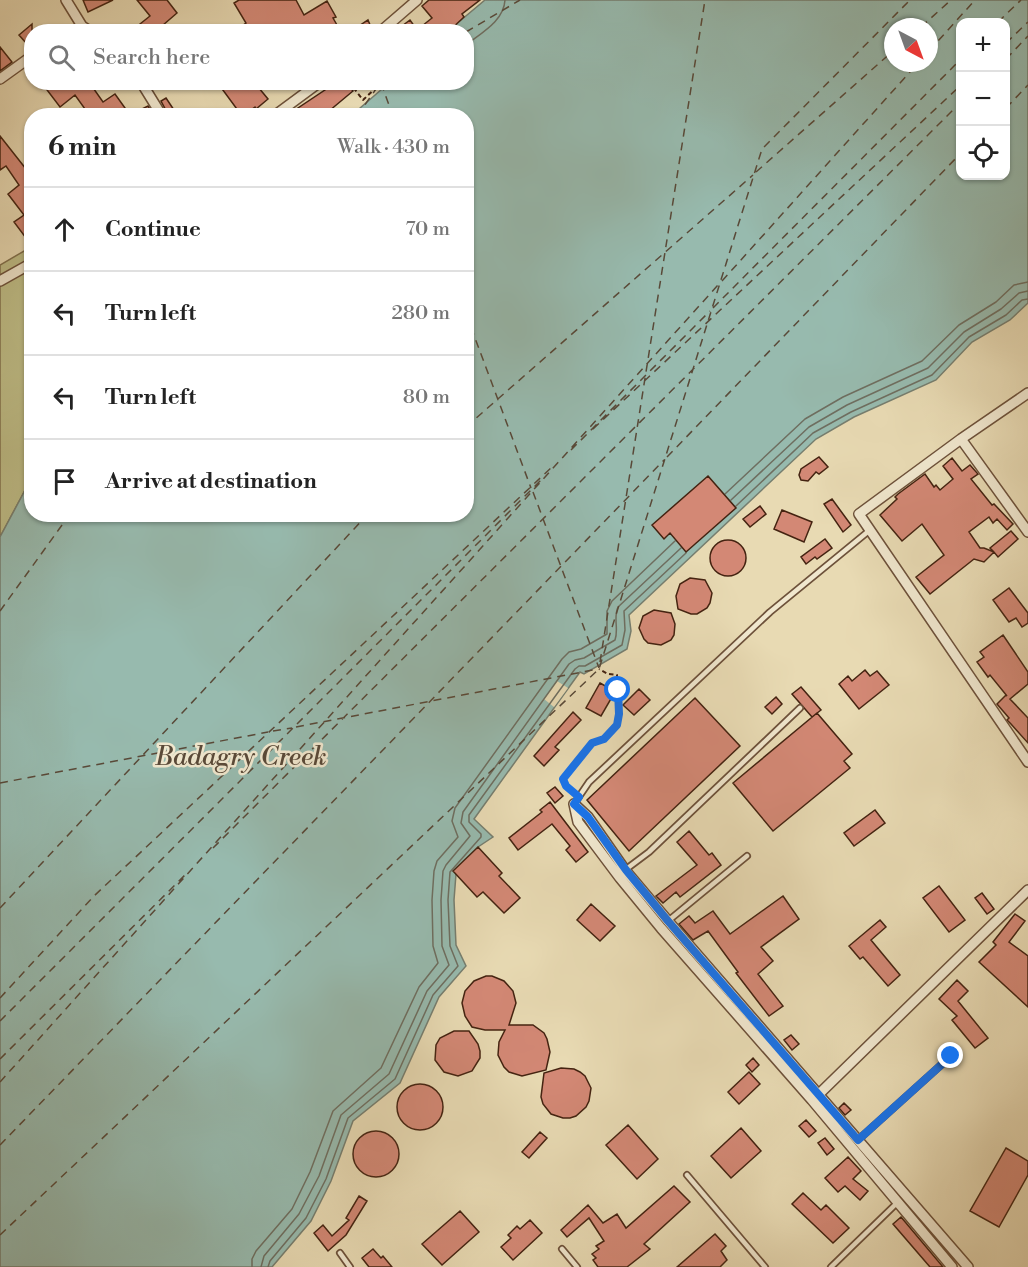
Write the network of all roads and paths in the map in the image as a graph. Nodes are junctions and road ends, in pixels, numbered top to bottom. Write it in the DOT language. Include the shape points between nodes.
graph roads {
  1 [pos="66,0"];
  2 [pos="417,0"];
  3 [pos="81,24"];
  4 [pos="389,24"];
  5 [pos="24,62"];
  6 [pos="0,79"];
  7 [pos="146,90"];
  8 [pos="309,90"];
  9 [pos="355,90"];
  10 [pos="374,90"];
  11 [pos="157,108"];
  12 [pos="285,108"];
  13 [pos="24,268"];
  14 [pos="0,281"];
  15 [pos="1028,393"];
  16 [pos="961,439"];
  17 [pos="870,530"];
  18 [pos="1028,532"];
  19 [pos="599,669"];
  20 [pos="800,708"];
  21 [pos="1028,762"];
  22 [pos="576,801"];
  23 [pos="747,856"];
  24 [pos="626,870"];
  25 [pos="1028,890"];
  26 [pos="668,921"];
  27 [pos="951,1056"];
  28 [pos="816,1097"];
  29 [pos="858,1140"];
  30 [pos="687,1175"];
  31 [pos="898,1202"];
  32 [pos="562,1249"];
  33 [pos="339,1253"];
  34 [pos="350,1267"];
  35 [pos="577,1267"];
  36 [pos="765,1267"];
  37 [pos="831,1267"];
  38 [pos="952,1267"];
  39 [pos="968,1267"];
  1 -- 3 [label="street"];
  2 -- 4 [label="street"];
  5 -- 6 [label="street"];
  7 -- 11 [label="street"];
  8 -- 12 [label="street"];
  9 -- 10 [label="path" via="363,100"];
  13 -- 14 [label="street"];
  15 -- 16 [label="street"];
  16 -- 17 [label="street" via="859,514"];
  16 -- 18 [label="street"];
  17 -- 21 [label="street"];
  17 -- 22 [label="lane" via="762,620 589,782"];
  19 -- 22 [label="path" via="617,675 619,714 609,735 592,743 563,779"];
  20 -- 24 [label="lane"];
  22 -- 24 [label="street"];
  22 -- 28 [label="street" via="578,822 620,879"];
  23 -- 26 [label="lane"];
  24 -- 26 [label="street"];
  25 -- 28 [label="street"];
  26 -- 28 [label="street"];
  27 -- 29 [label="lane"];
  28 -- 29 [label="street"];
  28 -- 31 [label="street"];
  29 -- 39 [label="street"];
  30 -- 36 [label="lane"];
  31 -- 37 [label="lane"];
  31 -- 38 [label="street"];
  32 -- 35 [label="lane"];
  33 -- 34 [label="lane"];
}
